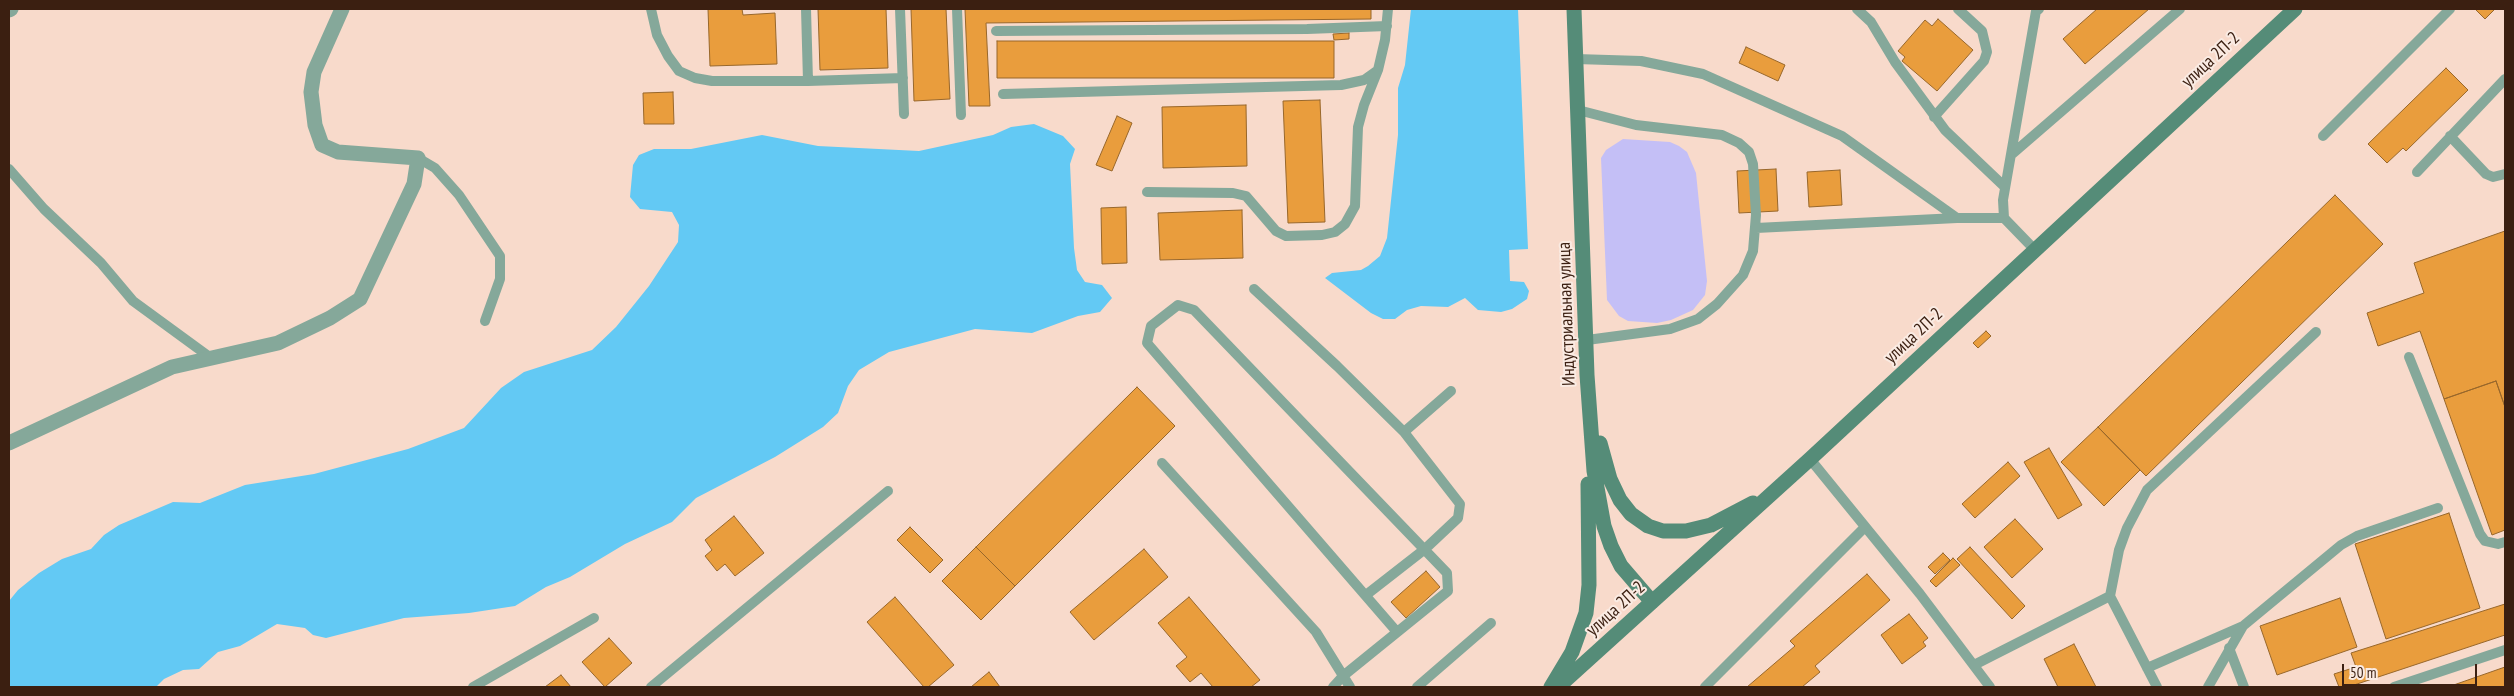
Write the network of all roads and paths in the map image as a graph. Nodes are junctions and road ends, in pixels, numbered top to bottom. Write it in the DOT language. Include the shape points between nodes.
graph roads {
  1 [pos="342,9"];
  2 [pos="651,9"];
  3 [pos="806,9"];
  4 [pos="900,9"];
  5 [pos="957,9"];
  6 [pos="1388,9"];
  7 [pos="1574,9"];
  8 [pos="1857,9"];
  9 [pos="1958,9"];
  10 [pos="2039,9"];
  11 [pos="2180,9"];
  12 [pos="2294,9"];
  13 [pos="2450,9"];
  14 [pos="1387,26"];
  15 [pos="996,31"];
  16 [pos="1576,60"];
  17 [pos="1378,70"];
  18 [pos="902,78"];
  19 [pos="2505,79"];
  20 [pos="808,82"];
  21 [pos="1003,94"];
  22 [pos="1578,110"];
  23 [pos="904,114"];
  24 [pos="961,115"];
  25 [pos="1934,117"];
  26 [pos="2323,136"];
  27 [pos="2450,136"];
  28 [pos="2011,155"];
  29 [pos="418,158"];
  30 [pos="2417,172"];
  31 [pos="10,174"];
  32 [pos="2505,174"];
  33 [pos="2005,187"];
  34 [pos="1147,192"];
  35 [pos="1957,218"];
  36 [pos="2004,218"];
  37 [pos="1756,228"];
  38 [pos="2034,249"];
  39 [pos="1254,289"];
  40 [pos="485,321"];
  41 [pos="2316,332"];
  42 [pos="1587,340"];
  43 [pos="2409,357"];
  44 [pos="211,358"];
  45 [pos="1587,375"];
  46 [pos="1451,391"];
  47 [pos="1404,432"];
  48 [pos="9,443"];
  49 [pos="1810,459"];
  50 [pos="1162,463"];
  51 [pos="888,491"];
  52 [pos="1772,493"];
  53 [pos="2438,508"];
  54 [pos="1866,527"];
  55 [pos="2505,542"];
  56 [pos="1425,549"];
  57 [pos="1366,595"];
  58 [pos="2110,596"];
  59 [pos="1652,602"];
  60 [pos="594,618"];
  61 [pos="1491,623"];
  62 [pos="2244,626"];
  63 [pos="1397,632"];
  64 [pos="2229,648"];
  65 [pos="2505,650"];
  66 [pos="1974,665"];
  67 [pos="2147,668"];
  68 [pos="1343,676"];
  69 [pos="1988,684"];
  70 [pos="473,687"];
  71 [pos="651,687"];
  72 [pos="1333,687"];
  73 [pos="1350,687"];
  74 [pos="1417,687"];
  75 [pos="1551,687"];
  76 [pos="1558,687"];
  77 [pos="1705,687"];
  78 [pos="1976,687"];
  79 [pos="2156,687"];
  80 [pos="2208,687"];
  81 [pos="2244,687"];
  82 [pos="2394,687"];
  1 -- 29 [label="street" via="312,82 315,125 322,145 338,152"];
  2 -- 20 [label="lane" via="657,34 668,56 679,71 687,75 712,82"];
  3 -- 20 [label="lane"];
  4 -- 18 [label="lane"];
  5 -- 24 [label="lane"];
  6 -- 14 [label="lane"];
  7 -- 16 [label="main road, Индустриальная улица"];
  8 -- 25 [label="lane" via="1871,22"];
  9 -- 25 [label="lane" via="1982,31 1987,52 1984,61"];
  10 -- 28 [label="lane" via="2036,11"];
  11 -- 28 [label="lane"];
  12 -- 38 [label="main road, улица 2П-2"];
  13 -- 26 [label="lane"];
  14 -- 15 [label="lane"];
  14 -- 17 [label="lane"];
  16 -- 22 [label="main road, Индустриальная улица"];
  16 -- 35 [label="lane" via="1632,60 1666,64 1703,74 1842,136"];
  17 -- 21 [label="lane" via="1364,80 1341,85"];
  17 -- 34 [label="lane" via="1358,127 1355,206 1350,218 1335,232 1286,236 1276,231 1246,196 1233,193"];
  18 -- 20 [label="lane"];
  18 -- 23 [label="lane"];
  19 -- 27 [label="lane"];
  22 -- 37 [label="lane" via="1636,125 1722,135 1739,142 1749,152 1753,164"];
  22 -- 42 [label="main road, Индустриальная улица"];
  25 -- 33 [label="lane"];
  27 -- 30 [label="lane"];
  27 -- 32 [label="lane" via="2486,174"];
  28 -- 33 [label="lane"];
  29 -- 40 [label="lane" via="435,168 459,196 500,256 500,279"];
  29 -- 44 [label="street" via="414,184 360,299 330,318 278,343"];
  31 -- 44 [label="lane" via="101,263 133,301"];
  33 -- 36 [label="lane"];
  35 -- 36 [label="lane"];
  35 -- 37 [label="lane"];
  36 -- 38 [label="lane"];
  37 -- 42 [label="lane" via="1753,251 1743,275 1717,304 1698,318 1670,329"];
  38 -- 49 [label="main road, улица 2П-2"];
  39 -- 47 [label="lane"];
  41 -- 58 [label="lane" via="2147,490 2126,528"];
  42 -- 45 [label="main road, Индустриальная улица"];
  43 -- 55 [label="lane" via="2480,534 2485,541"];
  44 -- 48 [label="street" via="172,367"];
  45 -- 52 [label="main road" via="1610,480 1631,514 1648,526 1663,531 1686,532 1711,525"];
  45 -- 59 [label="main road, Индустриальная улица" via="1594,471 1604,526 1621,566"];
  45 -- 75 [label="main road" via="1589,585 1586,613 1572,652"];
  46 -- 47 [label="lane"];
  47 -- 56 [label="lane" via="1460,504 1458,518"];
  49 -- 52 [label="main road, улица 2П-2"];
  49 -- 54 [label="lane"];
  50 -- 68 [label="lane" via="1316,632"];
  51 -- 71 [label="lane"];
  52 -- 59 [label="main road, улица 2П-2"];
  53 -- 62 [label="lane" via="2357,536 2341,545"];
  54 -- 66 [label="lane"];
  54 -- 77 [label="lane"];
  56 -- 57 [label="lane"];
  56 -- 57 [label="lane" via="1194,310 1178,305 1151,326 1147,344"];
  56 -- 63 [label="lane" via="1447,573 1448,591"];
  57 -- 63 [label="lane"];
  58 -- 66 [label="lane"];
  58 -- 67 [label="lane"];
  59 -- 76 [label="main road, улица 2П-2"];
  60 -- 70 [label="lane"];
  61 -- 74 [label="lane"];
  62 -- 64 [label="lane"];
  62 -- 67 [label="lane"];
  63 -- 68 [label="lane"];
  64 -- 80 [label="lane"];
  64 -- 81 [label="lane"];
  65 -- 82 [label="lane"];
  66 -- 69 [label="lane"];
  67 -- 79 [label="lane"];
  68 -- 72 [label="lane"];
  68 -- 73 [label="lane"];
  69 -- 78 [label="lane"];
}
